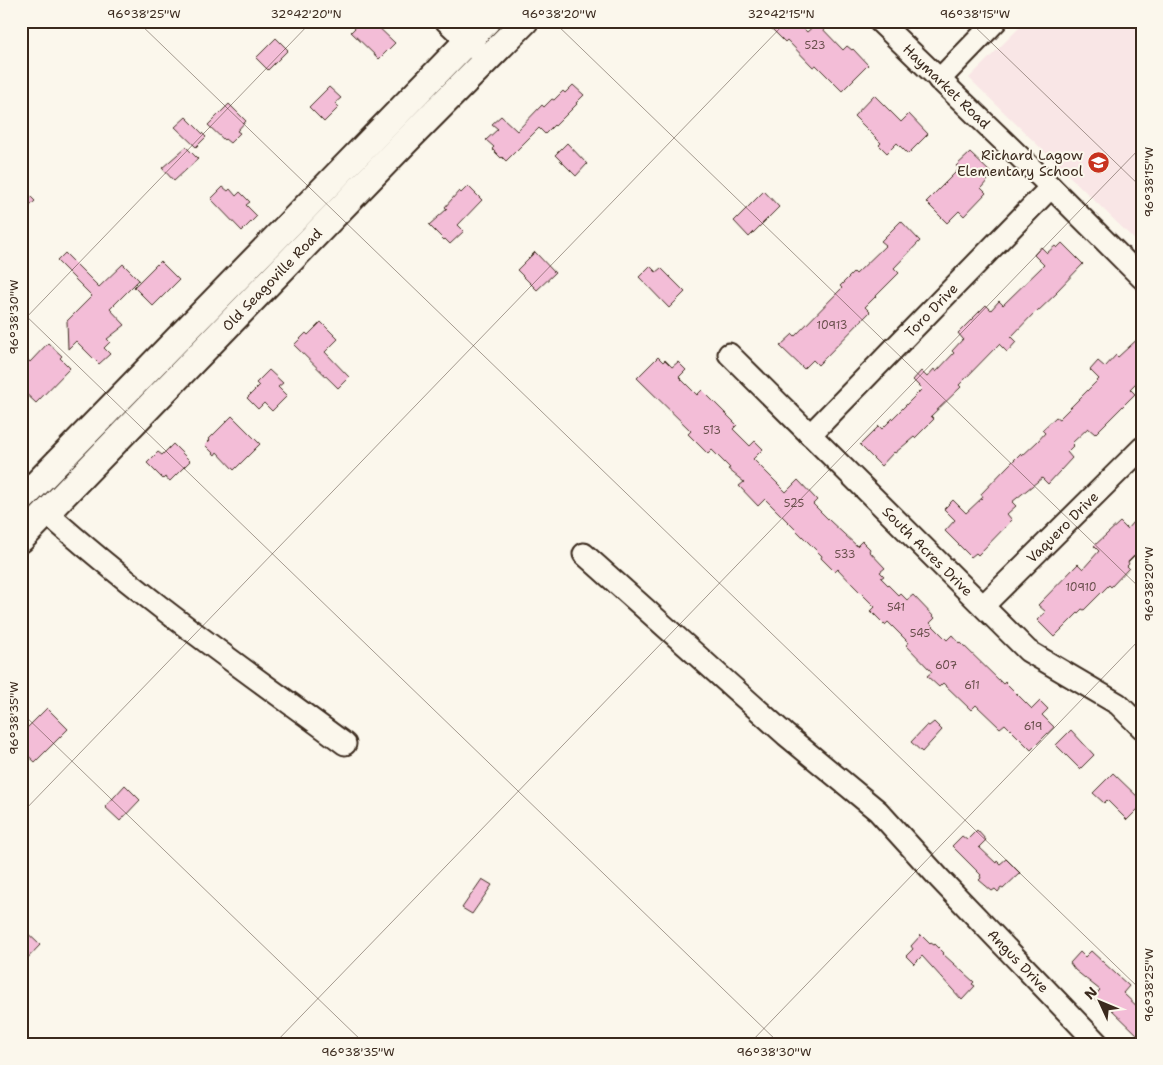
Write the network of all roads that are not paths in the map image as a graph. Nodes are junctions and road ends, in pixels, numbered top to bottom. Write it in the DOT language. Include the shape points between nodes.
graph roads {
  1 [pos="446,21"];
  2 [pos="487,21"];
  3 [pos="525,21"];
  4 [pos="879,21"];
  5 [pos="996,21"];
  6 [pos="467,41"];
  7 [pos="487,60"];
  8 [pos="939,80"];
  9 [pos="1051,187"];
  10 [pos="1142,278"];
  11 [pos="178,338"];
  12 [pos="729,354"];
  13 [pos="197,357"];
  14 [pos="810,435"];
  15 [pos="1142,448"];
  16 [pos="24,497"];
  17 [pos="46,513"];
  18 [pos="21,539"];
  19 [pos="584,554"];
  20 [pos="983,606"];
  21 [pos="1142,728"];
  22 [pos="345,744"];
  23 [pos="1098,1044"];
  1 -- 6 [label="street"];
  2 -- 6 [label="main road, Old Seagoville Road"];
  3 -- 7 [label="main road, Old Seagoville Road"];
  4 -- 8 [label="street, Haymarket Road"];
  5 -- 8 [label="street"];
  6 -- 7 [label="street"];
  6 -- 11 [label="main road, Old Seagoville Road"];
  7 -- 13 [label="main road, Old Seagoville Road"];
  8 -- 9 [label="street, Haymarket Road"];
  9 -- 10 [label="street, Haymarket Road"];
  9 -- 14 [label="street, Toro Drive"];
  11 -- 13 [label="main road"];
  11 -- 16 [label="main road, Old Seagoville Road"];
  12 -- 14 [label="street, South Acres Drive"];
  13 -- 17 [label="main road, Old Seagoville Road"];
  14 -- 20 [label="street, South Acres Drive"];
  15 -- 20 [label="street, Vaquero Drive"];
  16 -- 17 [label="main road"];
  17 -- 18 [label="main road, Old Seagoville Road"];
  17 -- 22 [label="street" via="142,594"];
  19 -- 23 [label="street, Angus Drive" via="786,735 878,811"];
  20 -- 21 [label="street, South Acres Drive" via="1028,651 1118,704"];
}
